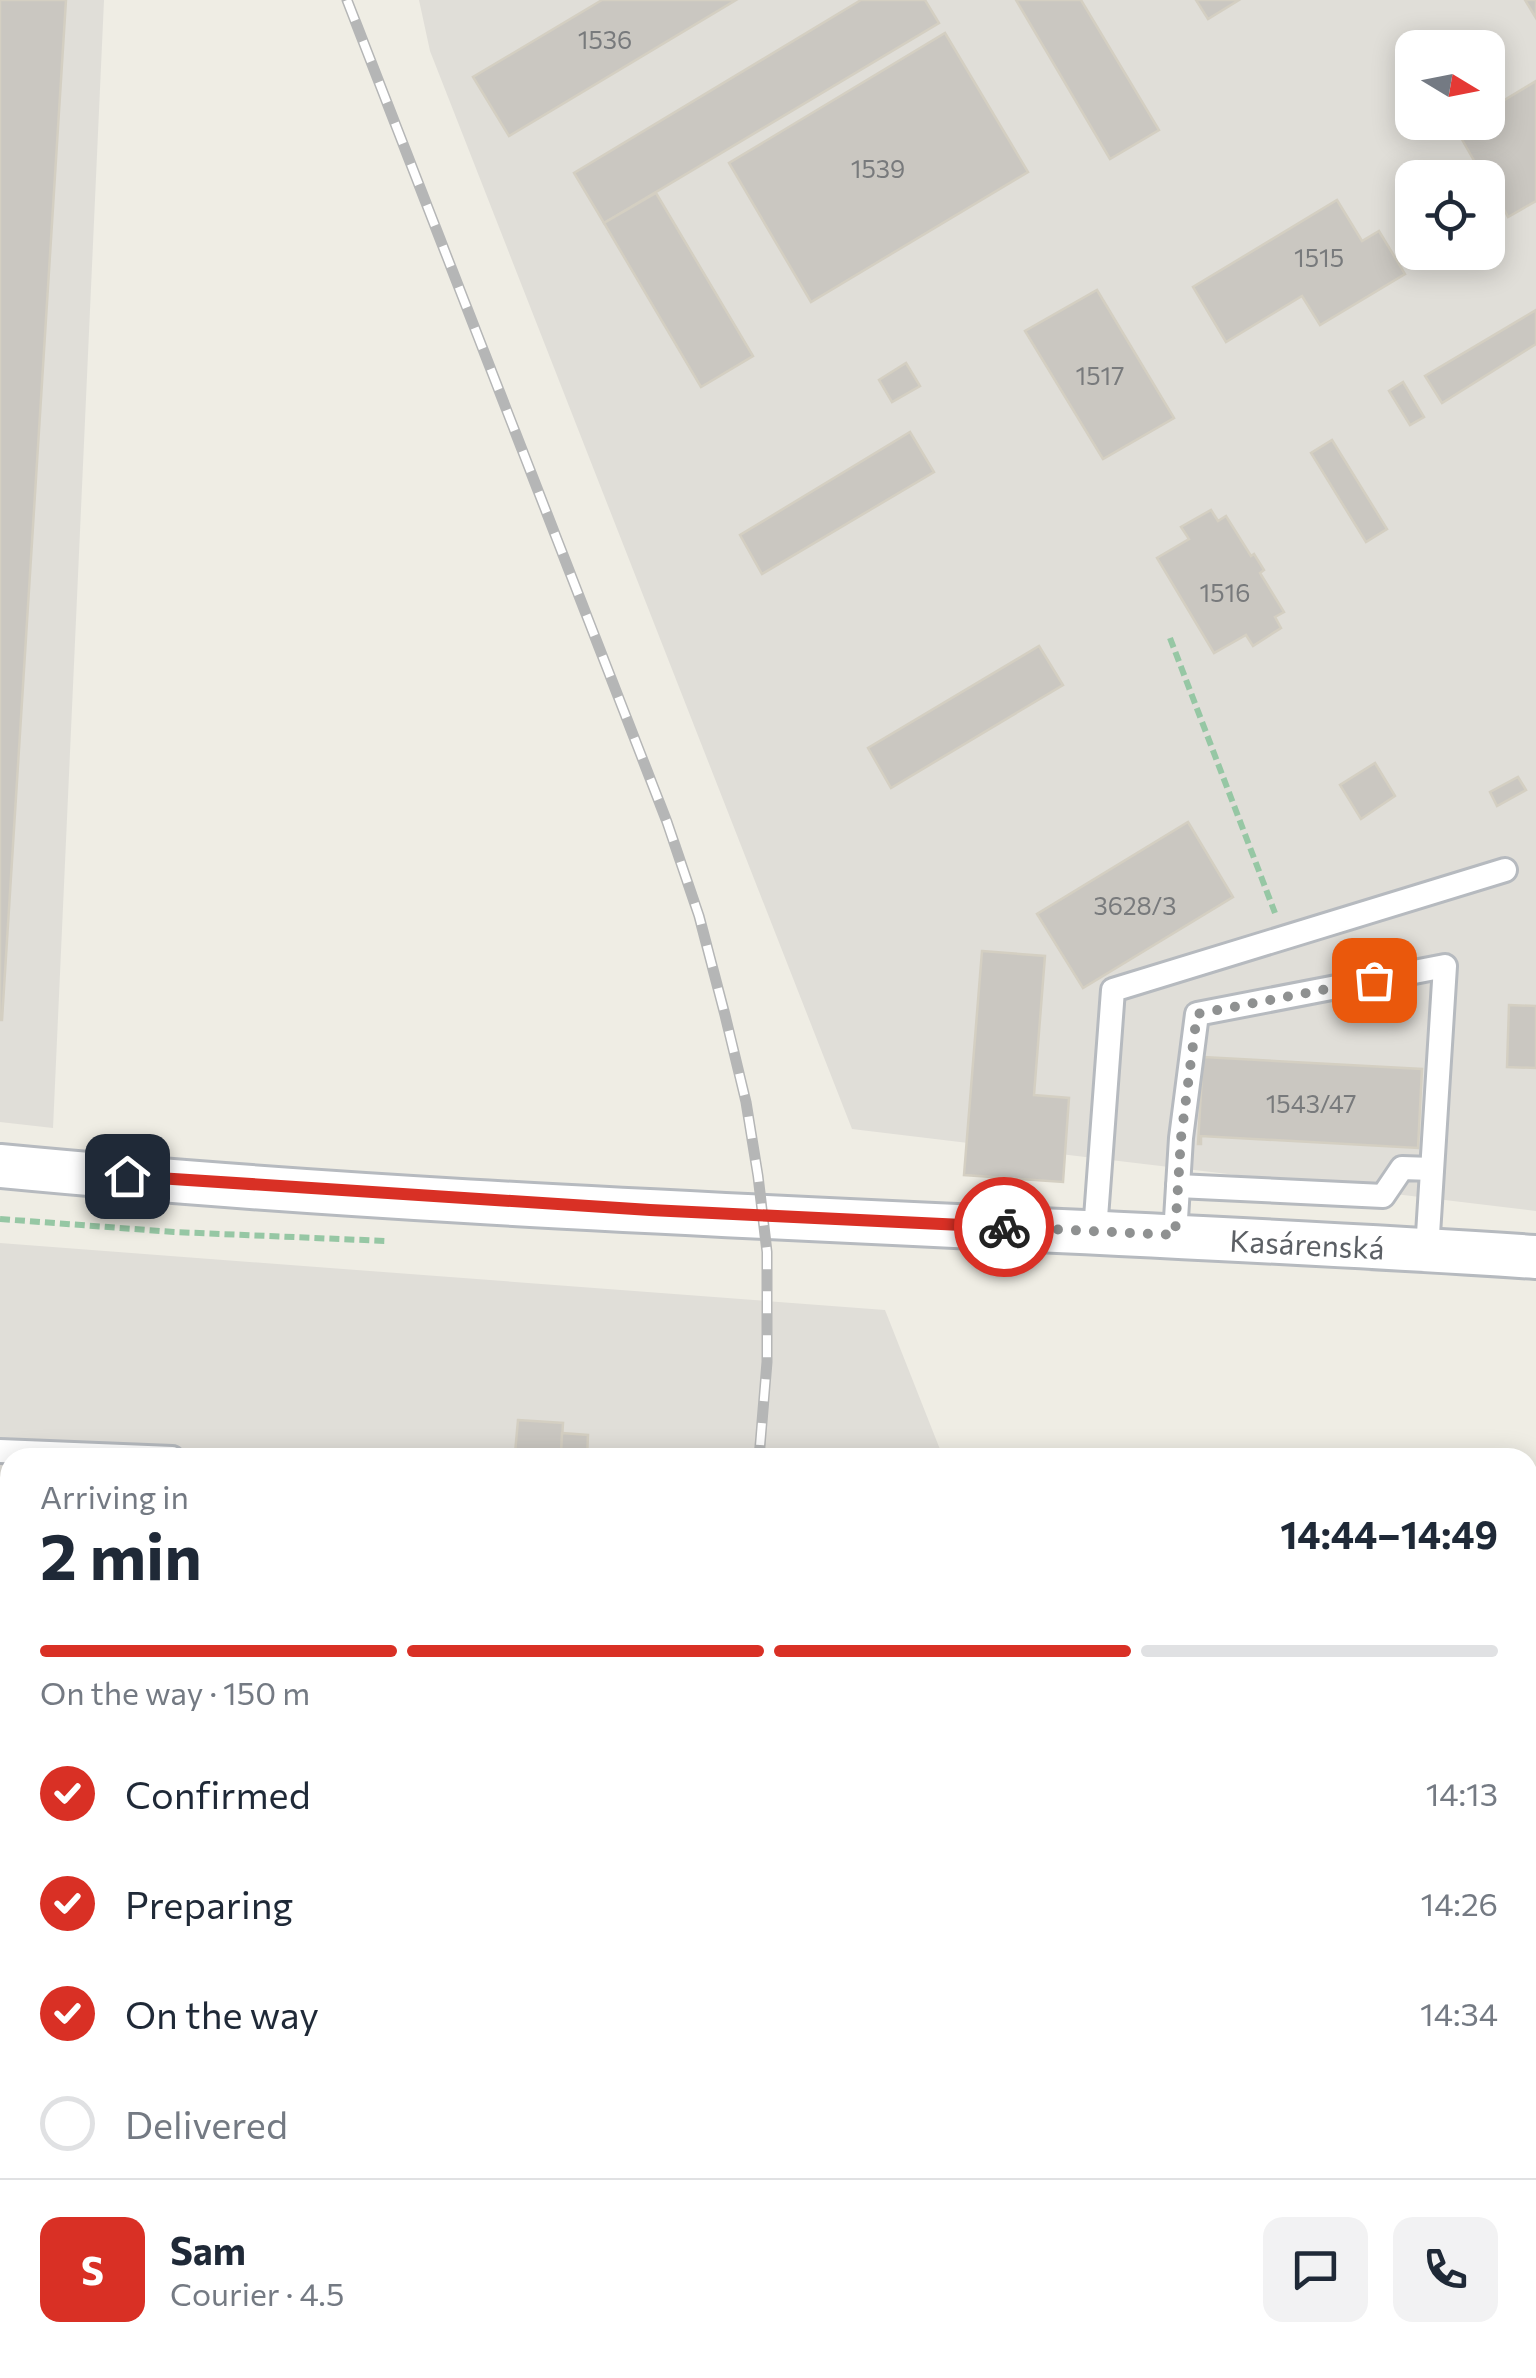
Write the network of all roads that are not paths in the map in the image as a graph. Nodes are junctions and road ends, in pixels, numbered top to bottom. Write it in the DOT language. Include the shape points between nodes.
graph roads {
  1 [pos="1504,870"];
  2 [pos="0,1166"];
  3 [pos="1432,1169"];
  4 [pos="1178,1186"];
  5 [pos="1095,1231"];
  6 [pos="1175,1235"];
  7 [pos="1427,1250"];
  8 [pos="1536,1257"];
  1 -- 5 [label="lane" via="1113,990"];
  2 -- 5 [label="street, Kasárenská" via="290,1189"];
  3 -- 4 [label="lane" via="1402,1168 1383,1196"];
  3 -- 4 [label="lane" via="1444,966 1197,1014"];
  3 -- 7 [label="lane"];
  4 -- 6 [label="lane"];
  5 -- 6 [label="street, Kasárenská"];
  6 -- 7 [label="street, Kasárenská"];
  7 -- 8 [label="street, Kasárenská"];
}
